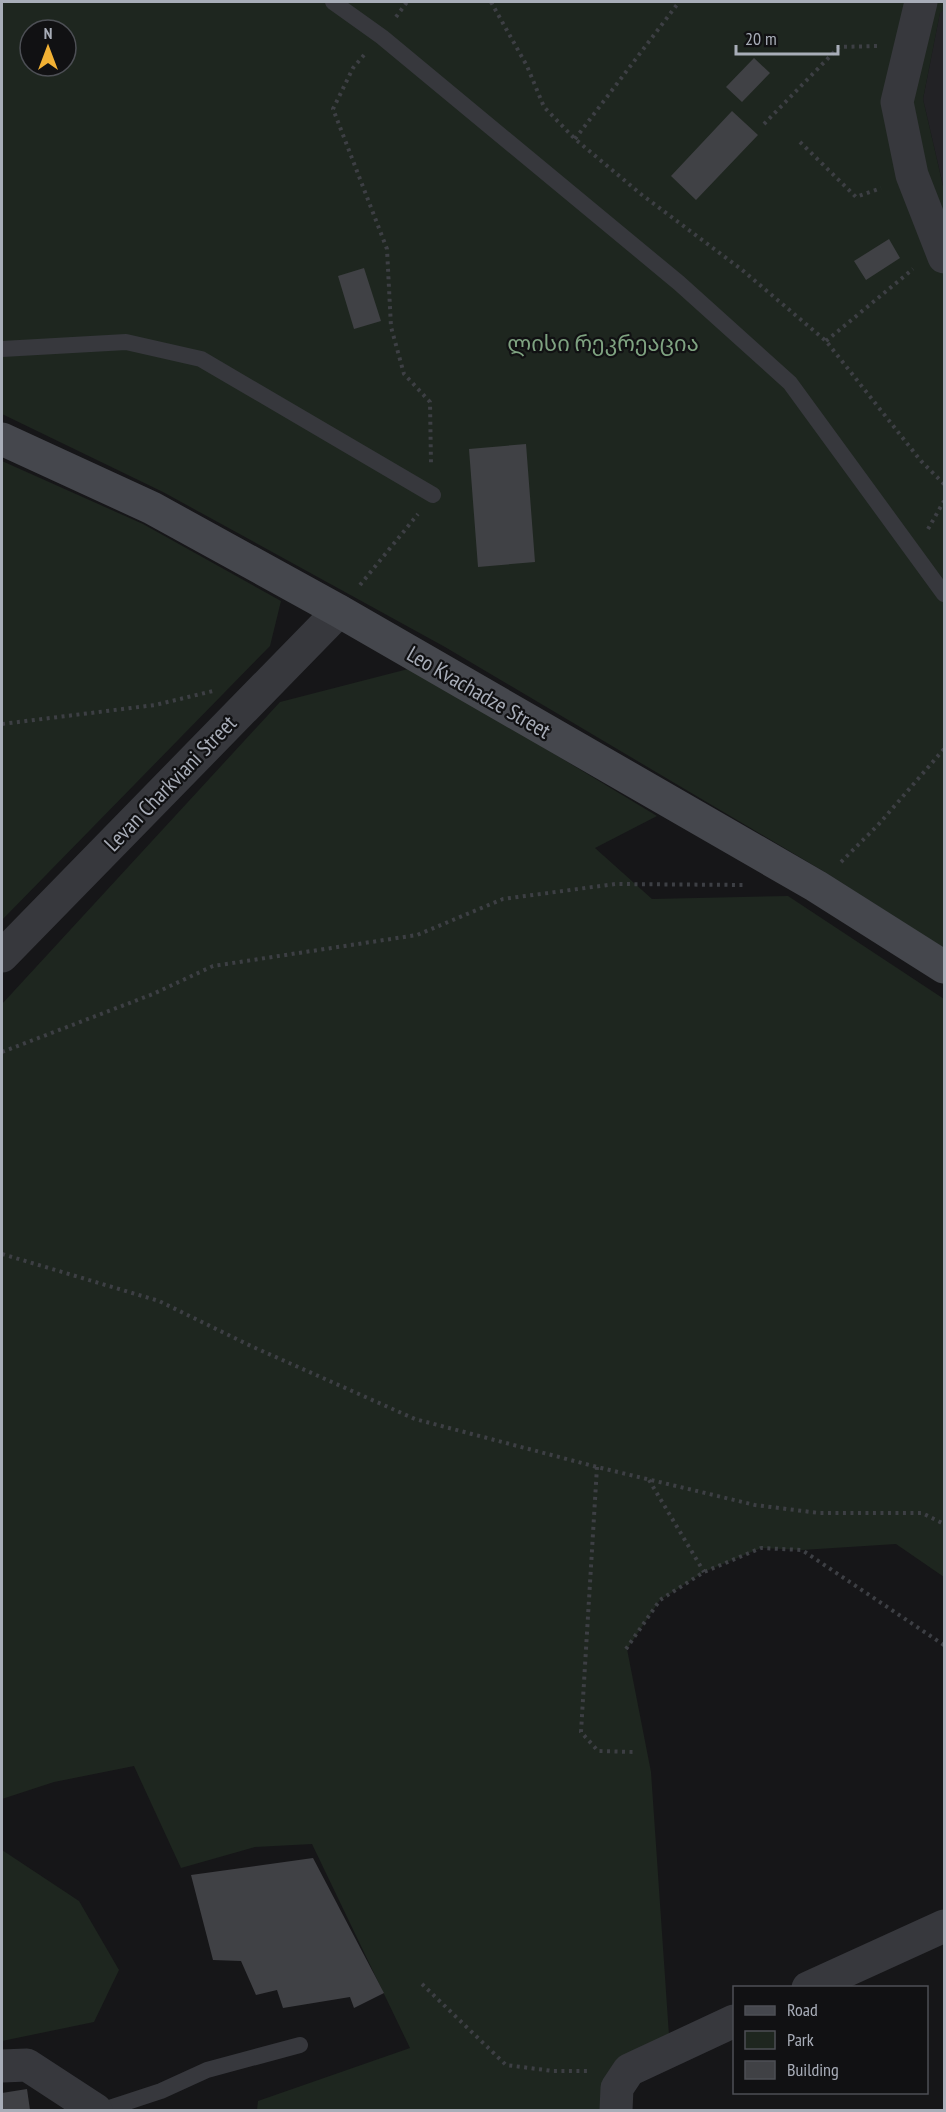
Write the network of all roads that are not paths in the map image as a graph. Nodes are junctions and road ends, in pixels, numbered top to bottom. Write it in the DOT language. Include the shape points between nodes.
graph roads {
  1 [pos="333,2"];
  2 [pos="921,2"];
  3 [pos="942,252"];
  4 [pos="2,349"];
  5 [pos="2,439"];
  6 [pos="433,495"];
  7 [pos="945,594"];
  8 [pos="339,611"];
  9 [pos="2,956"];
  10 [pos="945,967"];
  11 [pos="945,1926"];
  12 [pos="812,1986"];
  13 [pos="733,2021"];
  14 [pos="300,2045"];
  15 [pos="2,2066"];
  16 [pos="96,2110"];
  17 [pos="103,2110"];
  18 [pos="616,2110"];
  1 -- 7 [label="lane" via="382,37 680,284 790,383"];
  2 -- 3 [label="street" via="897,102 912,175"];
  4 -- 6 [label="lane" via="126,342 201,359"];
  5 -- 8 [label="main road, Leo Kvachadze Street" via="152,508"];
  8 -- 9 [label="street, Levan Charkviani Street"];
  8 -- 10 [label="main road, Leo Kvachadze Street" via="816,886"];
  11 -- 12 [label="street"];
  13 -- 18 [label="street" via="629,2070 617,2088"];
  14 -- 17 [label="lane" via="207,2070 161,2091"];
  15 -- 16 [label="street" via="27,2065"];
}
